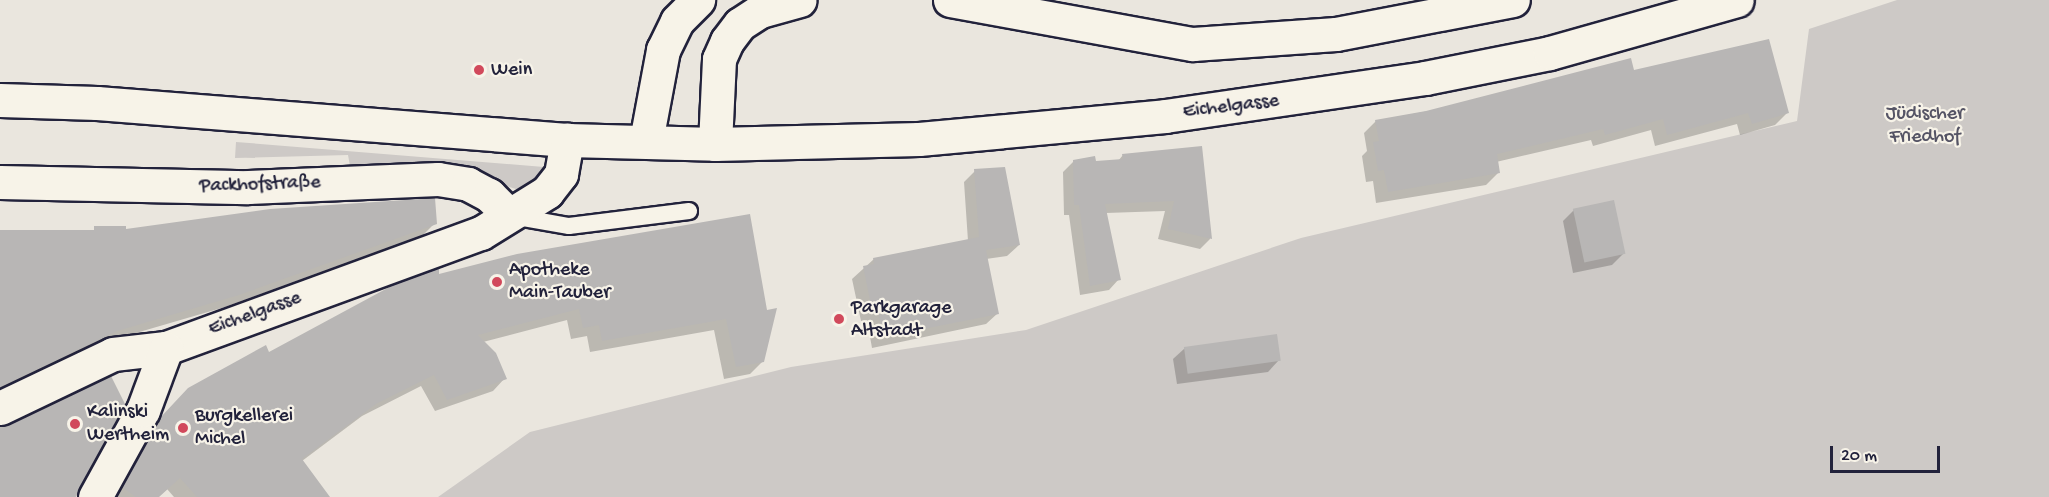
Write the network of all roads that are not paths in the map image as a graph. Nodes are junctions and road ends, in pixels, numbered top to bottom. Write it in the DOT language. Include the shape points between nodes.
graph roads {
  1 [pos="698,0"];
  2 [pos="800,0"];
  3 [pos="950,0"];
  4 [pos="1513,0"];
  5 [pos="1737,0"];
  6 [pos="0,100"];
  7 [pos="567,140"];
  8 [pos="646,141"];
  9 [pos="715,144"];
  10 [pos="0,182"];
  11 [pos="689,211"];
  12 [pos="509,215"];
  13 [pos="166,348"];
  14 [pos="0,408"];
  15 [pos="95,497"];
  1 -- 8 [label="street" via="677,21 663,50"];
  2 -- 9 [label="street" via="760,11 740,24 727,41 719,59"];
  3 -- 4 [label="street" via="1193,44 1336,34"];
  5 -- 9 [label="street, Eichelgasse" via="1550,53 1305,98 919,139"];
  6 -- 7 [label="street, Eichelgasse" via="97,103"];
  7 -- 8 [label="street, Eichelgasse"];
  7 -- 12 [label="street, Eichelgasse" via="561,174 547,192"];
  8 -- 9 [label="street, Eichelgasse"];
  10 -- 12 [label="street, Packhofstraße" via="237,188 438,179 468,184 489,195"];
  11 -- 12 [label="lane" via="569,226"];
  12 -- 13 [label="street, Eichelgasse" via="481,233"];
  13 -- 14 [label="street, Eichelgasse" via="112,354"];
  13 -- 15 [label="street" via="143,410"];
}
